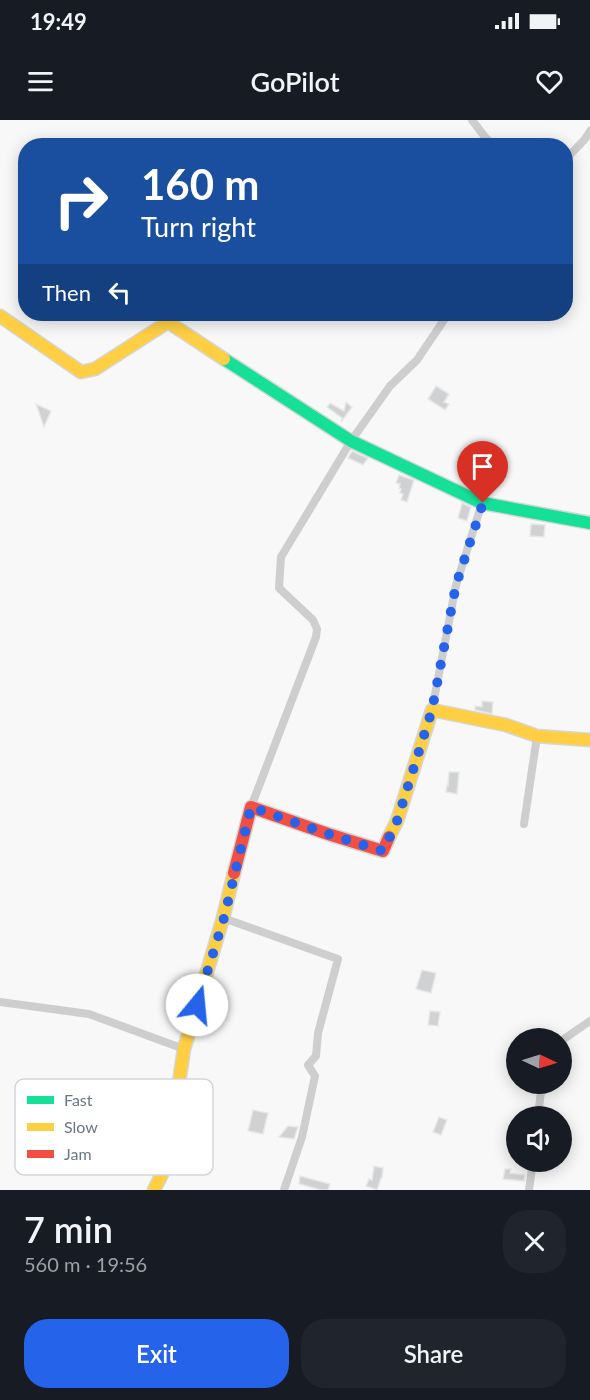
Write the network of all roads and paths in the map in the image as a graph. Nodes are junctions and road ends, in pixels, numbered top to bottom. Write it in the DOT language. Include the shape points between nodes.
graph roads {
  1 [pos="472,120"];
  2 [pos="590,131"];
  3 [pos="486,138"];
  4 [pos="573,152"];
  5 [pos="0,316"];
  6 [pos="443,321"];
  7 [pos="351,441"];
  8 [pos="483,503"];
  9 [pos="590,523"];
  10 [pos="432,710"];
  11 [pos="537,736"];
  12 [pos="590,740"];
  13 [pos="251,807"];
  14 [pos="524,824"];
  15 [pos="224,918"];
  16 [pos="0,1002"];
  17 [pos="590,1021"];
  18 [pos="572,1033"];
  19 [pos="184,1049"];
  20 [pos="180,1079"];
  21 [pos="531,1172"];
  22 [pos="162,1175"];
  23 [pos="154,1190"];
  24 [pos="284,1190"];
  25 [pos="529,1190"];
  1 -- 3 [label="street"];
  2 -- 4 [label="street"];
  5 -- 7 [label="street" via="81,372 95,369 168,322"];
  6 -- 7 [label="street"];
  7 -- 8 [label="street"];
  7 -- 13 [label="street" via="281,557 279,588 313,620 317,629"];
  8 -- 9 [label="street"];
  8 -- 10 [label="street" via="456,585"];
  10 -- 11 [label="street" via="506,725"];
  10 -- 13 [label="street" via="397,821 383,851"];
  11 -- 12 [label="street"];
  11 -- 14 [label="street"];
  13 -- 15 [label="street"];
  15 -- 19 [label="street"];
  15 -- 24 [label="street" via="338,958 318,1033 316,1056 308,1065 315,1076 302,1137"];
  16 -- 19 [label="street" via="89,1014"];
  17 -- 18 [label="street"];
  19 -- 20 [label="street"];
  21 -- 25 [label="street"];
  22 -- 23 [label="street"];
}
